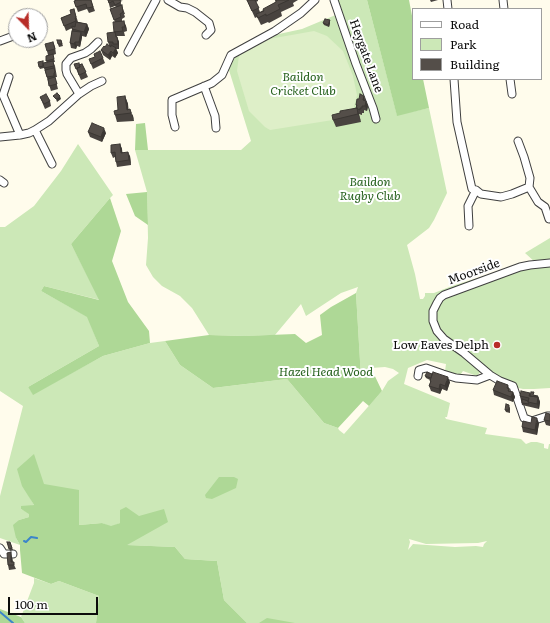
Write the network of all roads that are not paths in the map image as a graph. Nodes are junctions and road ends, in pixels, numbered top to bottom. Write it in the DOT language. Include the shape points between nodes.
graph roads {
  1 [pos="156,0"];
  2 [pos="168,0"];
  3 [pos="315,0"];
  4 [pos="334,0"];
  5 [pos="206,35"];
  6 [pos="94,44"];
  7 [pos="128,52"];
  8 [pos="9,77"];
  9 [pos="454,80"];
  10 [pos="510,80"];
  11 [pos="102,81"];
  12 [pos="204,86"];
  13 [pos="79,94"];
  14 [pos="512,94"];
  15 [pos="376,119"];
  16 [pos="175,127"];
  17 [pos="216,128"];
  18 [pos="35,130"];
  19 [pos="20,135"];
  20 [pos="0,136"];
  21 [pos="518,141"];
  22 [pos="52,164"];
  23 [pos="528,187"];
  24 [pos="476,190"];
  25 [pos="548,206"];
  26 [pos="550,219"];
  27 [pos="469,226"];
  28 [pos="550,263"];
  29 [pos="490,375"];
  30 [pos="418,376"];
  31 [pos="550,416"];
  32 [pos="0,548"];
  33 [pos="13,554"];
  1 -- 7 [label="street"];
  2 -- 5 [label="street" via="180,7 188,8 209,23 211,30"];
  3 -- 12 [label="street" via="275,31 231,55 222,75"];
  4 -- 15 [label="street, Heygate Lane"];
  6 -- 13 [label="street" via="88,51 66,58 67,74"];
  8 -- 19 [label="street" via="3,95"];
  9 -- 24 [label="street" via="457,122 472,189"];
  10 -- 14 [label="street"];
  11 -- 13 [label="street"];
  12 -- 16 [label="street" via="172,100"];
  12 -- 17 [label="street" via="215,116"];
  13 -- 18 [label="street"];
  18 -- 19 [label="street"];
  18 -- 22 [label="street"];
  19 -- 20 [label="street"];
  21 -- 23 [label="street" via="530,178"];
  23 -- 24 [label="street" via="501,197 481,194"];
  23 -- 25 [label="street" via="538,202"];
  24 -- 27 [label="street" via="468,206"];
  25 -- 26 [label="street"];
  28 -- 29 [label="street, Moorside" via="520,267 444,295 437,303 432,316 437,331"];
  29 -- 30 [label="street" via="477,380 456,378 426,368 419,370"];
  29 -- 31 [label="street, Moorside" via="513,386 524,418 532,421"];
  32 -- 33 [label="street" via="4,554"];
}
